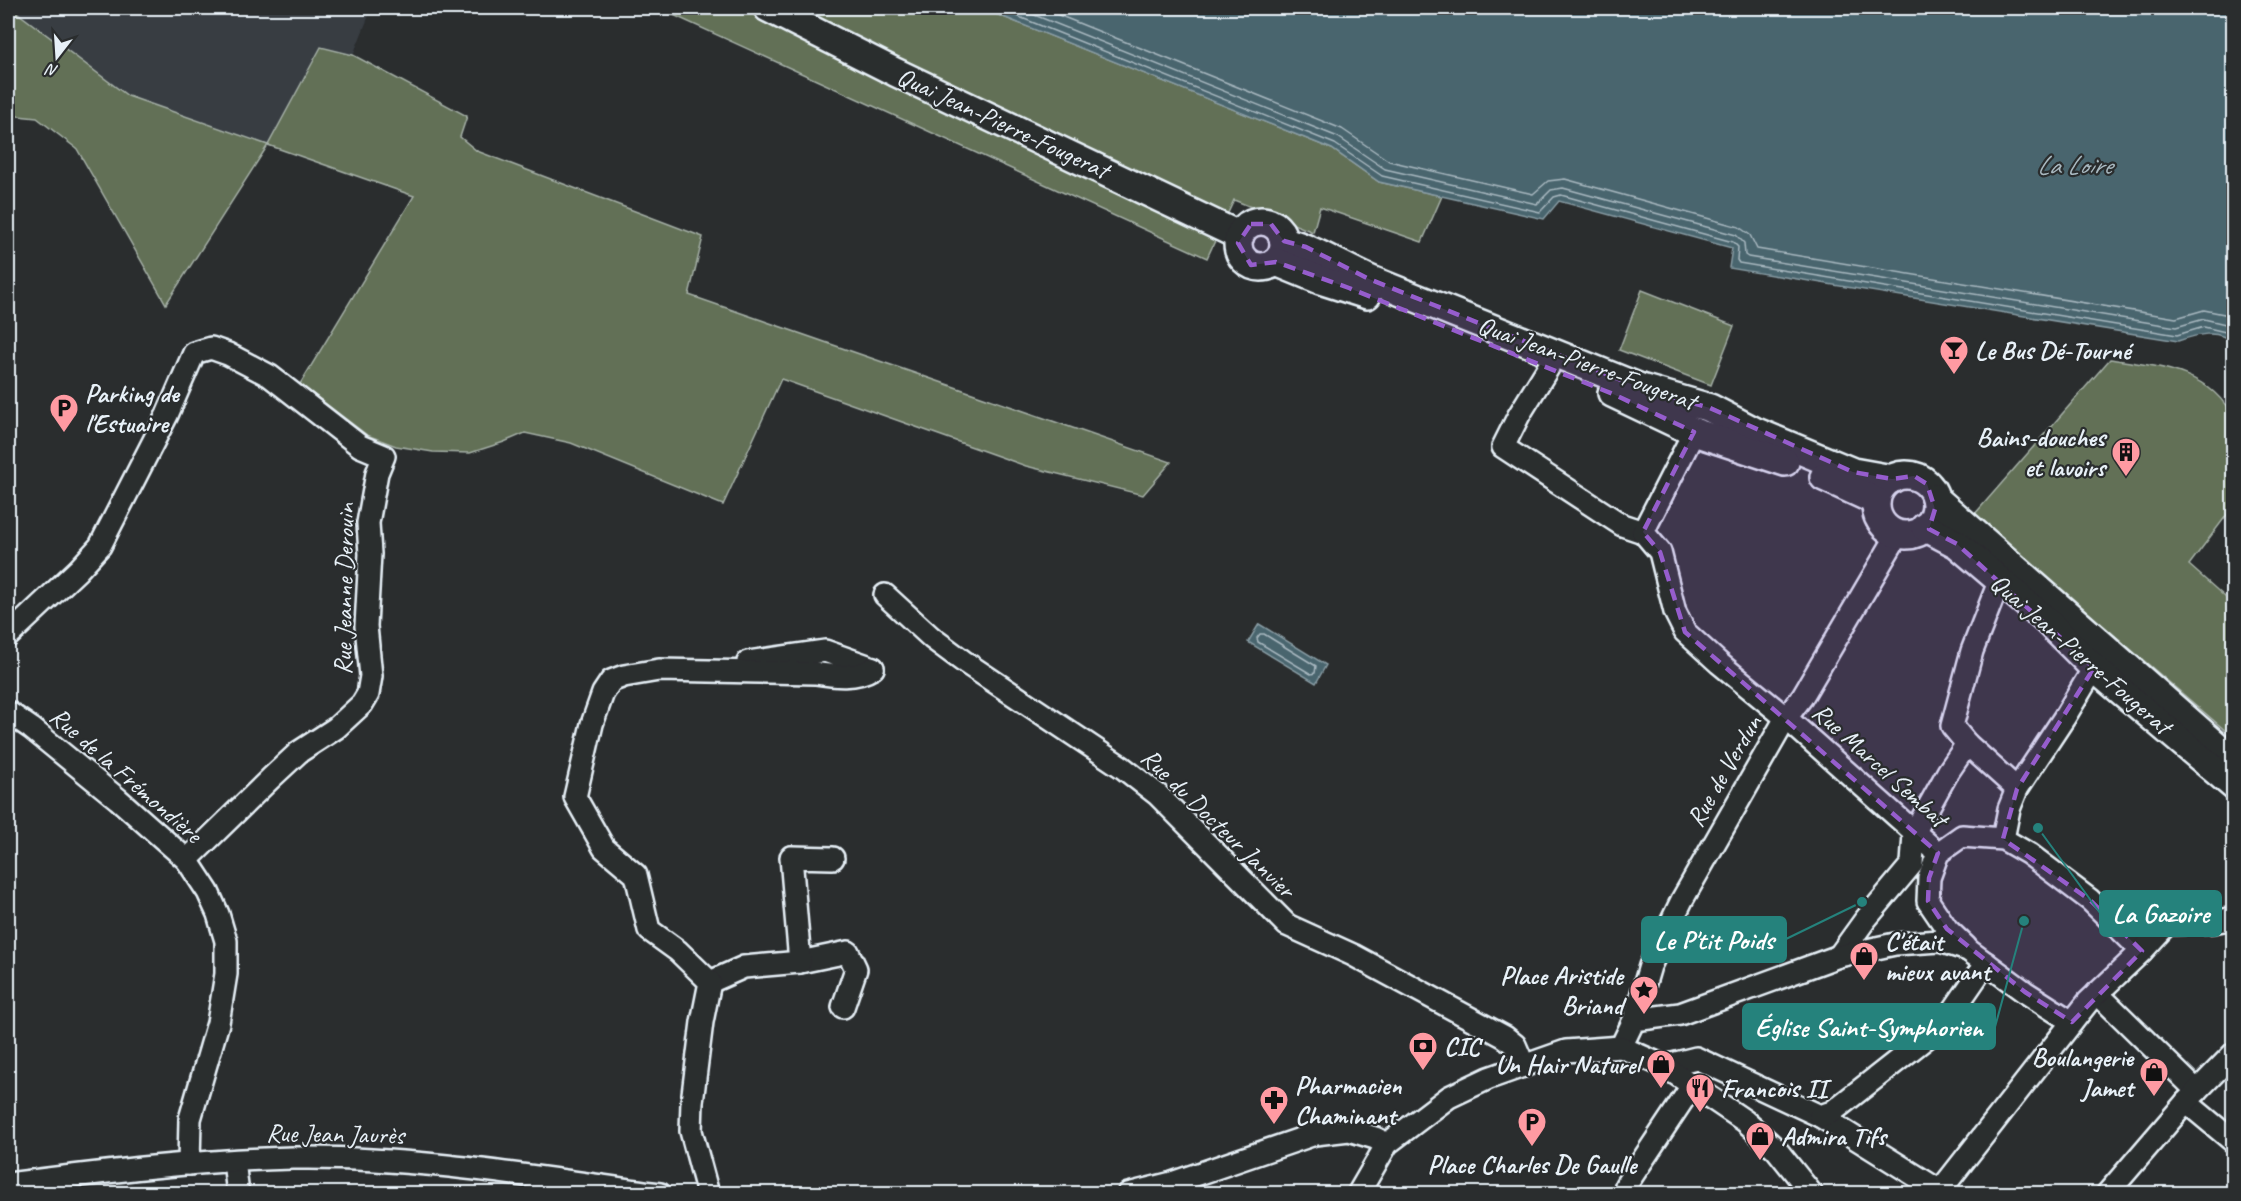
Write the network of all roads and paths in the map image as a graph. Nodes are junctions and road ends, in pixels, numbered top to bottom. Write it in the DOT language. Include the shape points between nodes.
graph roads {
  1 [pos="768,8"];
  2 [pos="1280,251"];
  3 [pos="1548,368"];
  4 [pos="1695,432"];
  5 [pos="1892,479"];
  6 [pos="1935,498"];
  7 [pos="1876,501"];
  8 [pos="1925,527"];
  9 [pos="1643,532"];
  10 [pos="1898,534"];
  11 [pos="2000,582"];
  12 [pos="885,595"];
  13 [pos="8,636"];
  14 [pos="2094,668"];
  15 [pos="689,671"];
  16 [pos="8,712"];
  17 [pos="1786,718"];
  18 [pos="1967,744"];
  19 [pos="2234,760"];
  20 [pos="2234,786"];
  21 [pos="2017,789"];
  22 [pos="1914,833"];
  23 [pos="2003,839"];
  24 [pos="1938,853"];
  25 [pos="833,858"];
  26 [pos="186,860"];
  27 [pos="2234,918"];
  28 [pos="1968,950"];
  29 [pos="2142,951"];
  30 [pos="1839,956"];
  31 [pos="800,962"];
  32 [pos="1986,963"];
  33 [pos="710,982"];
  34 [pos="2093,997"];
  35 [pos="843,1007"];
  36 [pos="1634,1020"];
  37 [pos="2072,1022"];
  38 [pos="1620,1047"];
  39 [pos="2234,1053"];
  40 [pos="1524,1066"];
  41 [pos="1664,1066"];
  42 [pos="1692,1086"];
  43 [pos="2192,1097"];
  44 [pos="1820,1116"];
  45 [pos="2234,1142"];
  46 [pos="1387,1144"];
  47 [pos="234,1161"];
  48 [pos="189,1164"];
  49 [pos="8,1184"];
  50 [pos="1626,1185"];
  51 [pos="1944,1192"];
  52 [pos="238,1194"];
  53 [pos="660,1194"];
  54 [pos="708,1194"];
  55 [pos="1128,1194"];
  56 [pos="1358,1194"];
  57 [pos="1812,1194"];
  58 [pos="2107,1194"];
  1 -- 2 [label="main road, Quai Jean-Pierre-Fougerat" via="1240,236 1251,224 1266,222 1276,227"];
  2 -- 3 [label="main road, Quai Jean-Pierre-Fougerat" via="1320,280"];
  2 -- 5 [label="main road, Quai Jean-Pierre-Fougerat" via="1306,247 1369,279 1641,388 1710,408 1754,431 1853,472"];
  3 -- 4 [label="main road, Quai Jean-Pierre-Fougerat"];
  3 -- 9 [label="street" via="1503,447 1622,525"];
  4 -- 7 [label="main road, Quai Jean-Pierre-Fougerat" via="1767,455"];
  4 -- 9 [label="street"];
  5 -- 6 [label="main road, Quai Jean-Pierre-Fougerat" via="1914,476 1927,484"];
  5 -- 7 [label="main road" via="1884,484"];
  6 -- 8 [label="main road" via="1932,519"];
  6 -- 19 [label="main road, Quai Jean-Pierre-Fougerat"];
  7 -- 10 [label="main road" via="1881,522"];
  8 -- 10 [label="main road" via="1910,535"];
  8 -- 11 [label="main road, Quai Jean-Pierre-Fougerat" via="1957,544"];
  9 -- 17 [label="street, Rue Marcel Sembat" via="1660,552 1675,612 1685,632"];
  10 -- 17 [label="street, Rue de Verdun"];
  11 -- 14 [label="main road, Quai Jean-Pierre-Fougerat" via="2045,619"];
  11 -- 18 [label="street" via="1972,651 1952,726"];
  12 -- 40 [label="street, Rue du Docteur Janvier" via="963,661 1158,795 1287,925 1353,955 1504,1037 1515,1045"];
  13 -- 26 [label="street, Rue Jeanne Derouin" via="100,546 194,353 211,348 270,376 360,446 384,456 376,473 368,523 368,694 336,728 278,771"];
  14 -- 20 [label="main road, Quai Jean-Pierre-Fougerat"];
  14 -- 21 [label="street"];
  15 -- 15 [label="street" via="840,676 873,668 825,651"];
  15 -- 33 [label="street" via="659,670 611,681 592,724 575,796 604,848 636,875 649,930"];
  16 -- 26 [label="street, Rue de la Frémondière" via="118,799"];
  17 -- 22 [label="street, Rue Marcel Sembat"];
  17 -- 36 [label="street, Rue de Verdun" via="1682,900 1653,960"];
  18 -- 21 [label="street"];
  18 -- 22 [label="street"];
  21 -- 23 [label="street"];
  22 -- 24 [label="street, Rue Marcel Sembat"];
  22 -- 30 [label="street" via="1912,864"];
  23 -- 24 [label="street" via="1962,836"];
  23 -- 29 [label="street" via="2090,900"];
  24 -- 28 [label="street" via="1929,878 1928,901"];
  25 -- 31 [label="street" via="791,857"];
  26 -- 48 [label="street, Rue de la Frémondière" via="208,892 226,941 226,974 218,1023 190,1119"];
  27 -- 29 [label="street" via="2167,924"];
  28 -- 30 [label="street" via="1940,941 1895,944"];
  28 -- 32 [label="street"];
  29 -- 34 [label="street"];
  30 -- 36 [label="street" via="1680,1014"];
  31 -- 33 [label="street" via="744,967"];
  31 -- 35 [label="street" via="848,952 856,969"];
  32 -- 37 [label="street"];
  32 -- 44 [label="street" via="1944,1024 1832,1112"];
  33 -- 54 [label="street" via="691,1131"];
  34 -- 37 [label="street"];
  34 -- 43 [label="street"];
  36 -- 38 [label="street, Rue de Verdun"];
  37 -- 51 [label="street"];
  38 -- 40 [label="street" via="1566,1051"];
  38 -- 41 [label="street"];
  39 -- 43 [label="street"];
  40 -- 46 [label="street" via="1449,1097"];
  41 -- 42 [label="street"];
  41 -- 44 [label="street" via="1696,1058"];
  42 -- 50 [label="street"];
  42 -- 57 [label="street" via="1745,1121 1776,1149"];
  43 -- 45 [label="street"];
  43 -- 58 [label="street"];
  44 -- 51 [label="street"];
  46 -- 55 [label="street" via="1349,1130 1315,1134"];
  46 -- 56 [label="street"];
  47 -- 48 [label="street, Rue Jean Jaurès"];
  47 -- 52 [label="street"];
  47 -- 53 [label="street, Rue Jean Jaurès" via="295,1158 425,1163"];
  48 -- 49 [label="street, Rue Jean Jaurès"];
}
